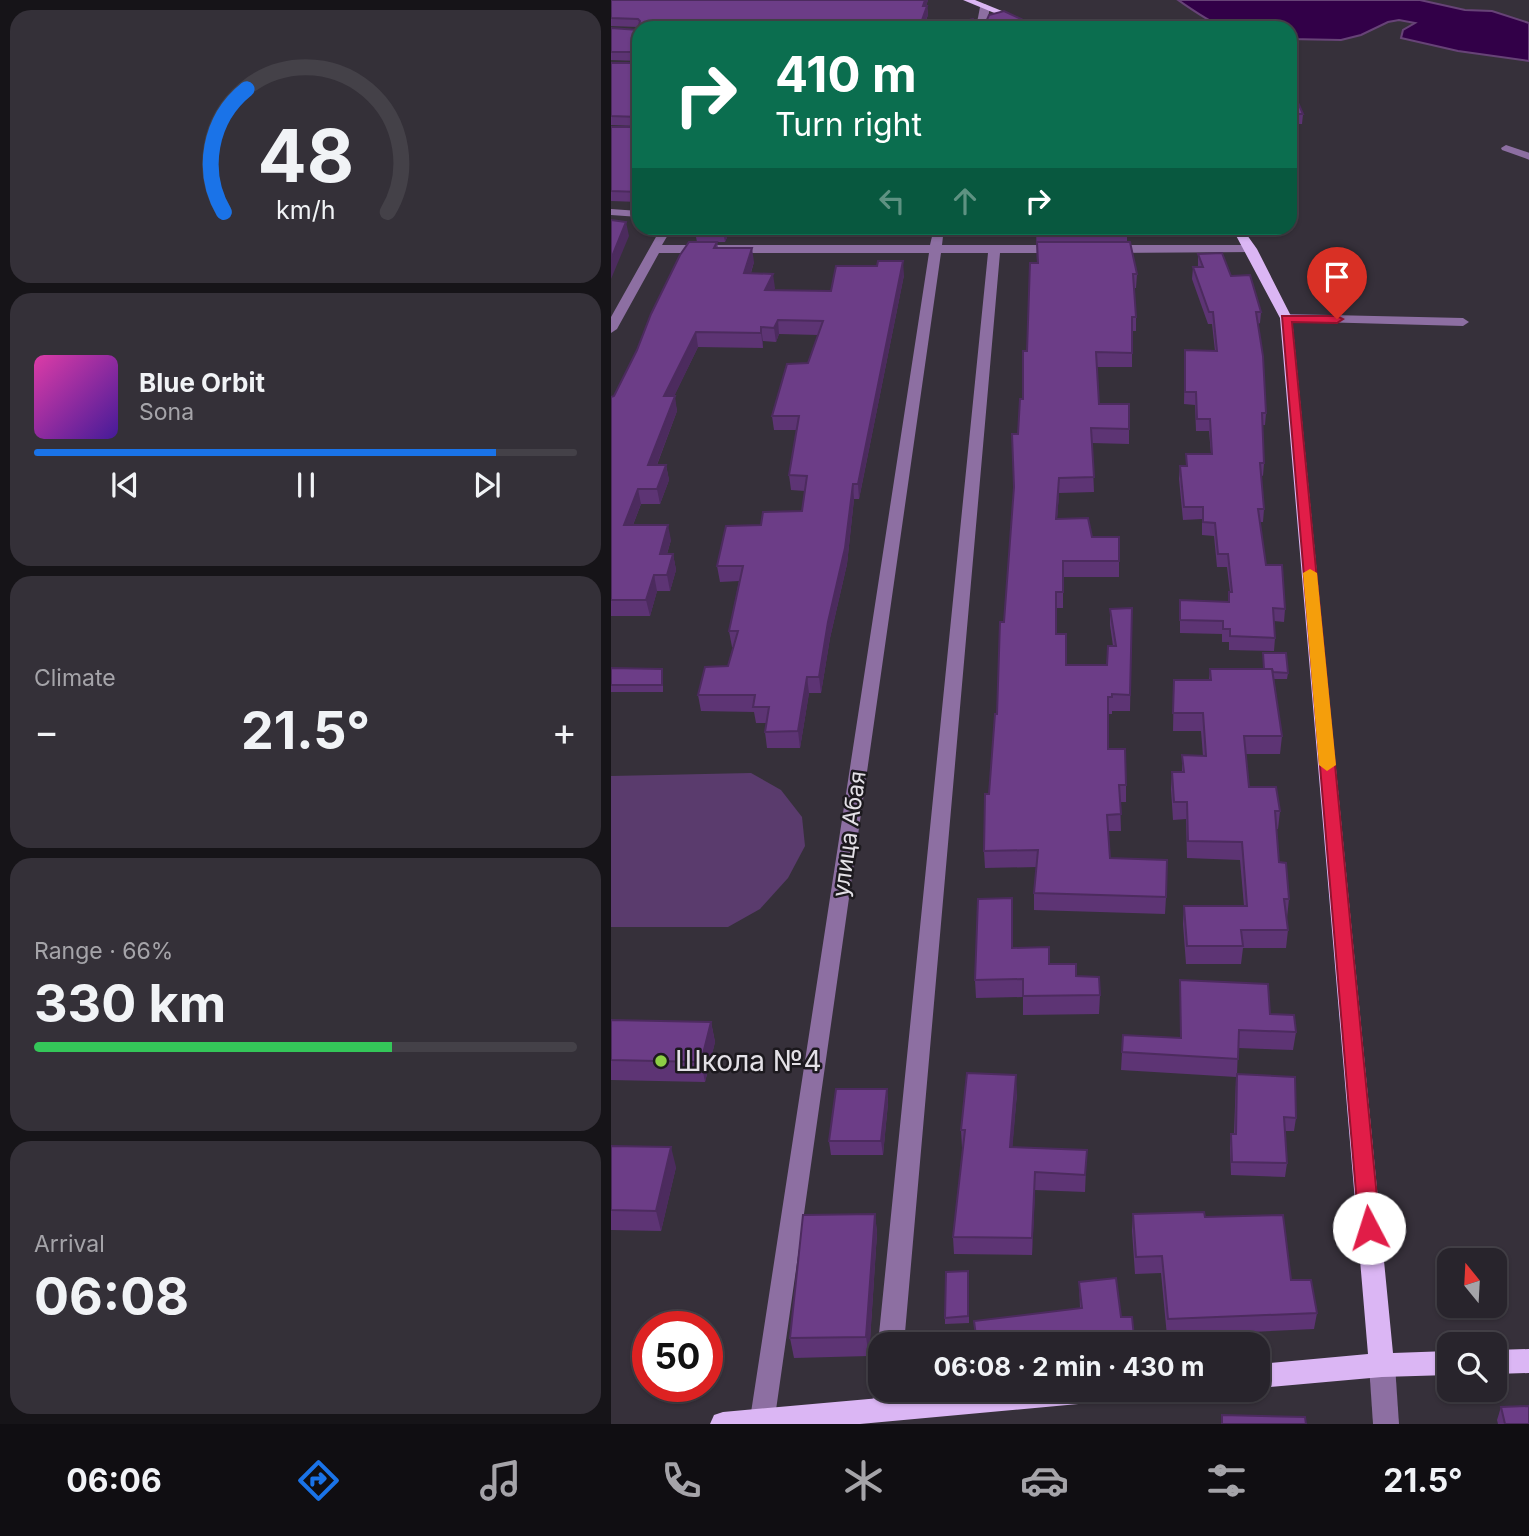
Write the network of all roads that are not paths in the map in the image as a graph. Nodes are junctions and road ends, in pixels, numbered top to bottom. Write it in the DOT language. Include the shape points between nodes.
graph roads {
  1 [pos="967,0"];
  2 [pos="985,7"];
  3 [pos="982,21"];
  4 [pos="1021,21"];
  5 [pos="1506,148"];
  6 [pos="1529,157"];
  7 [pos="611,212"];
  8 [pos="632,214"];
  9 [pos="662,235"];
  10 [pos="938,235"];
  11 [pos="1242,235"];
  12 [pos="653,249"];
  13 [pos="1075,249"];
  14 [pos="1089,249"];
  15 [pos="1251,249"];
  16 [pos="935,250"];
  17 [pos="994,250"];
  18 [pos="1286,318"];
  19 [pos="1463,322"];
  20 [pos="611,329"];
  21 [pos="892,1332"];
  22 [pos="1529,1361"];
  23 [pos="1507,1362"];
  24 [pos="1437,1363"];
  25 [pos="1382,1365"];
  26 [pos="1270,1375"];
  27 [pos="868,1402"];
  28 [pos="763,1419"];
  29 [pos="723,1424"];
  30 [pos="1386,1424"];
  1 -- 2 [label="main road"];
  2 -- 3 [label="street"];
  2 -- 4 [label="main road"];
  5 -- 6 [label="street"];
  7 -- 8 [label="street"];
  9 -- 12 [label="street"];
  10 -- 16 [label="street, улица Абая"];
  11 -- 15 [label="main road"];
  12 -- 16 [label="street"];
  12 -- 20 [label="street"];
  13 -- 17 [label="street"];
  14 -- 15 [label="street"];
  15 -- 18 [label="main road"];
  16 -- 17 [label="street"];
  16 -- 28 [label="street, улица Абая"];
  17 -- 21 [label="street"];
  18 -- 19 [label="street"];
  18 -- 25 [label="main road"];
  22 -- 23 [label="main road"];
  24 -- 25 [label="main road"];
  25 -- 26 [label="main road"];
  25 -- 30 [label="street"];
  27 -- 28 [label="main road"];
  28 -- 29 [label="main road"];
}
